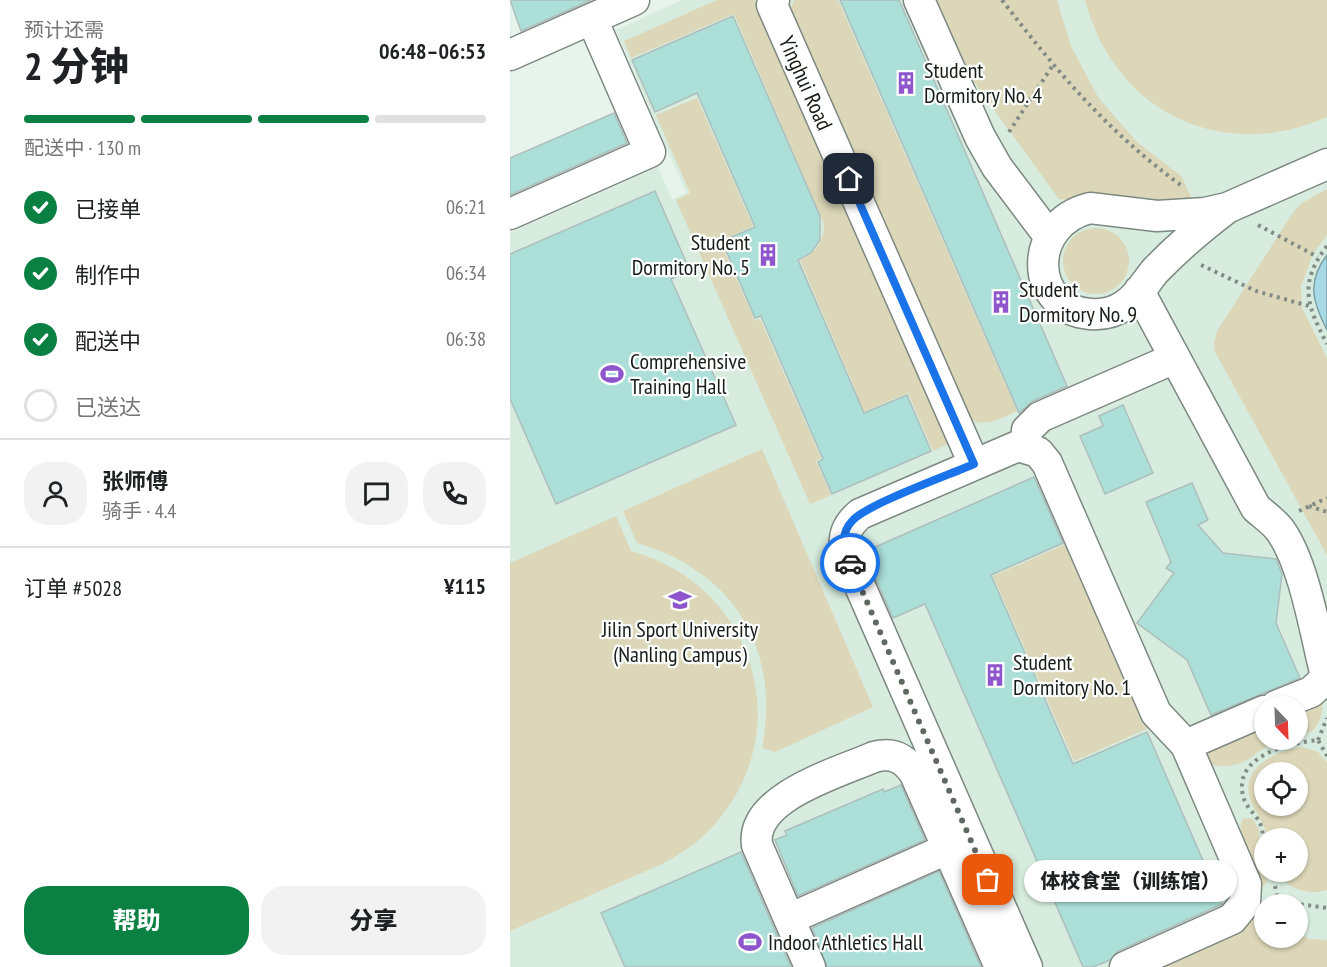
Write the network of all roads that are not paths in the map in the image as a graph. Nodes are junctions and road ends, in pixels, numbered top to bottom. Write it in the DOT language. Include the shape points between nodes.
graph roads {
  1 [pos="634,0"];
  2 [pos="774,0"];
  3 [pos="919,0"];
  4 [pos="592,19"];
  5 [pos="513,46"];
  6 [pos="1327,164"];
  7 [pos="1227,208"];
  8 [pos="510,214"];
  9 [pos="1049,236"];
  10 [pos="1139,291"];
  11 [pos="1175,358"];
  12 [pos="1026,447"];
  13 [pos="974,464"];
  14 [pos="1301,696"];
  15 [pos="1254,715"];
  16 [pos="1186,745"];
  17 [pos="947,849"];
  18 [pos="789,919"];
  19 [pos="810,967"];
  20 [pos="1000,967"];
  21 [pos="1027,967"];
  22 [pos="1125,967"];
  1 -- 4 [label="lane"];
  2 -- 13 [label="lane, Yinghui Road" via="772,4"];
  3 -- 9 [label="lane" via="991,157"];
  4 -- 5 [label="lane"];
  4 -- 8 [label="lane" via="650,152"];
  6 -- 7 [label="lane"];
  7 -- 9 [label="lane" via="1180,216 1090,208 1066,217"];
  7 -- 10 [label="lane" via="1174,253"];
  9 -- 10 [label="lane" via="1043,254 1044,274 1065,305 1076,311 1102,314 1126,305"];
  10 -- 11 [label="lane"];
  11 -- 12 [label="lane" via="1040,417 1027,430"];
  11 -- 14 [label="lane" via="1256,508 1279,529 1290,547 1325,672 1324,680"];
  12 -- 13 [label="lane" via="1011,447"];
  12 -- 16 [label="lane" via="1038,452 1047,463 1156,713"];
  13 -- 21 [label="lane" via="860,514 846,530 843,541"];
  15 -- 16 [label="lane"];
  16 -- 22 [label="lane" via="1243,875 1245,903 1232,919"];
  17 -- 18 [label="lane"];
  17 -- 18 [label="lane" via="915,774 897,756 874,757 796,791 770,810 756,838"];
  17 -- 20 [label="lane"];
  18 -- 19 [label="lane"];
}
